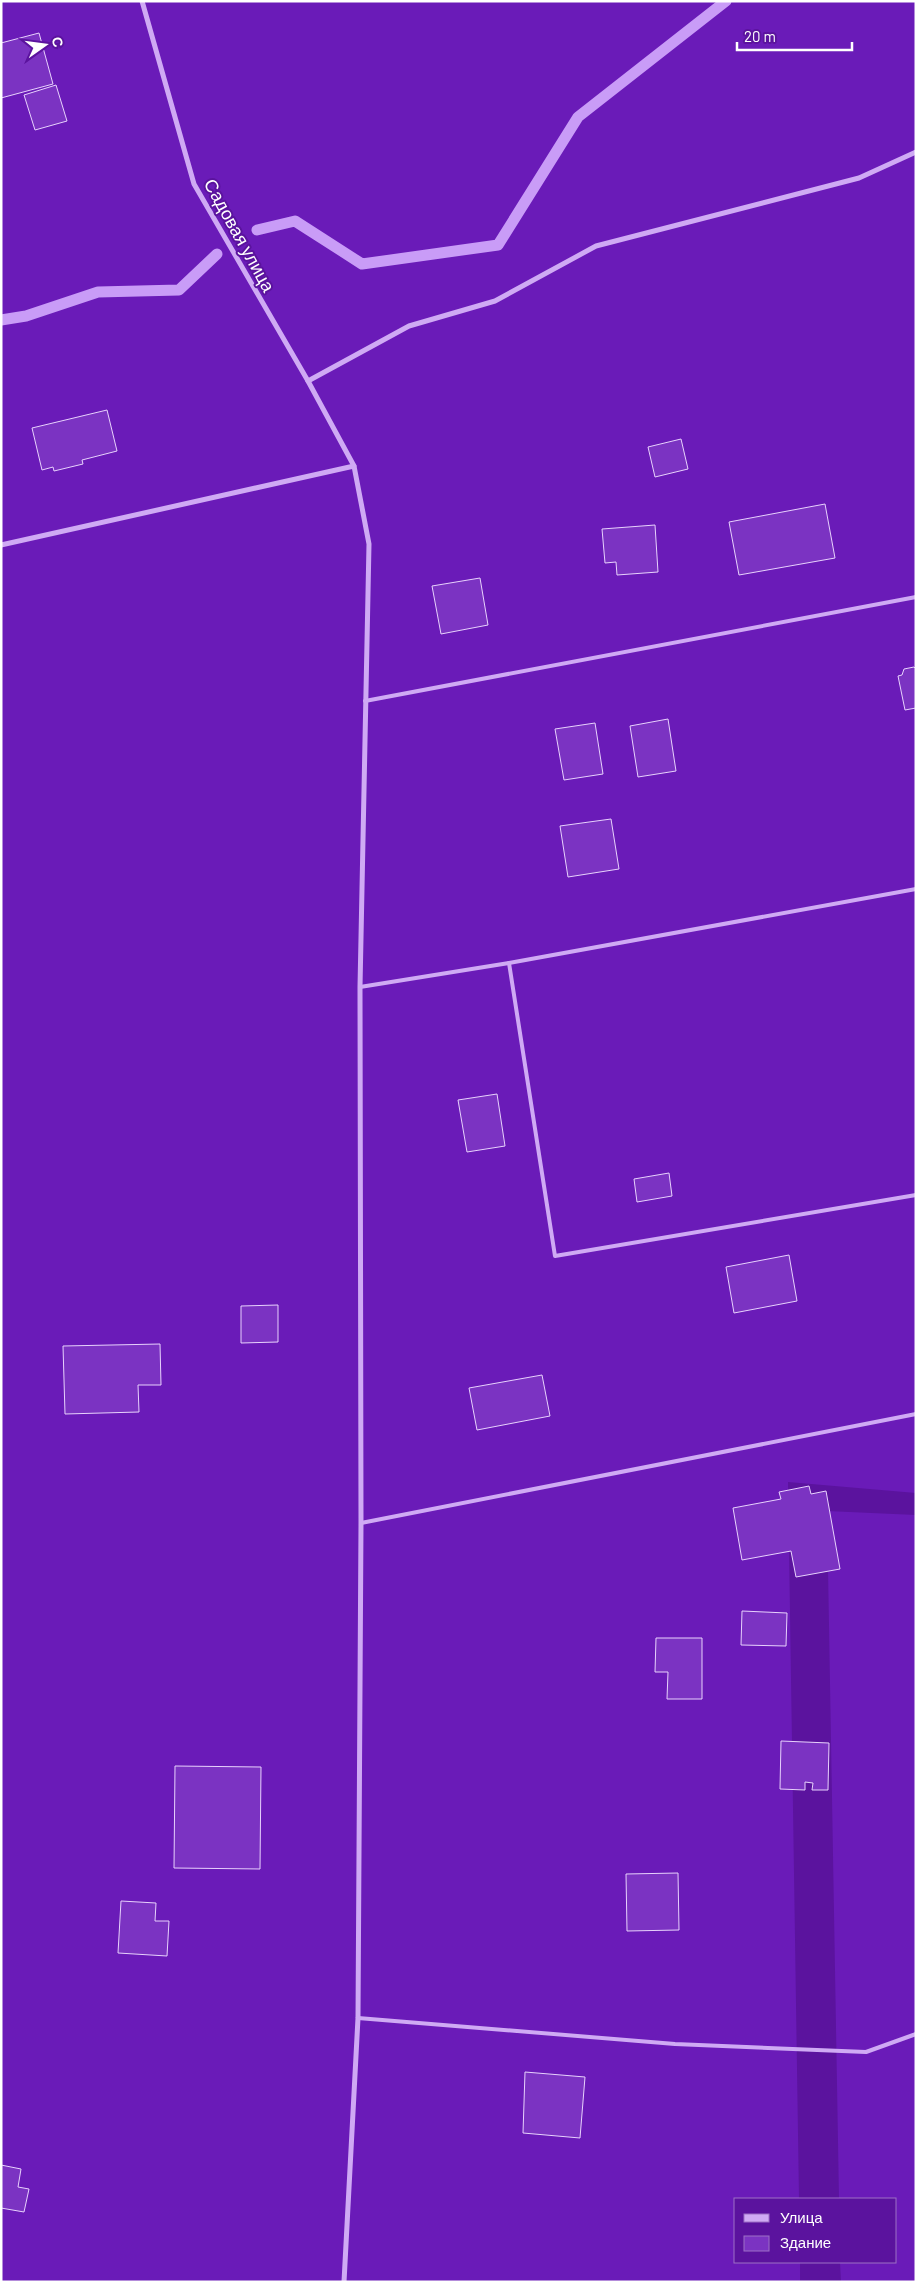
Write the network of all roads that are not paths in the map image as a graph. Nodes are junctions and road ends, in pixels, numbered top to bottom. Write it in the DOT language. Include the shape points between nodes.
graph roads {
  1 [pos="142,1"];
  2 [pos="916,152"];
  3 [pos="308,381"];
  4 [pos="354,466"];
  5 [pos="1,545"];
  6 [pos="916,597"];
  7 [pos="365,700"];
  8 [pos="916,889"];
  9 [pos="509,963"];
  10 [pos="360,987"];
  11 [pos="916,1196"];
  12 [pos="916,1414"];
  13 [pos="361,1523"];
  14 [pos="358,2018"];
  15 [pos="916,2034"];
  16 [pos="344,2282"];
  1 -- 3 [label="street, Садовая улица" via="194,184"];
  2 -- 3 [label="street" via="859,178 596,246 495,301 408,326"];
  3 -- 4 [label="street, Садовая улица"];
  4 -- 5 [label="street"];
  4 -- 7 [label="street, Садовая улица" via="369,544"];
  6 -- 7 [label="lane"];
  7 -- 10 [label="street, Садовая улица"];
  8 -- 9 [label="lane"];
  9 -- 10 [label="lane"];
  9 -- 11 [label="lane" via="555,1256"];
  10 -- 13 [label="street, Садовая улица"];
  12 -- 13 [label="lane"];
  13 -- 14 [label="street, Садовая улица"];
  14 -- 15 [label="lane" via="675,2044 866,2052"];
  14 -- 16 [label="street, Садовая улица"];
}
